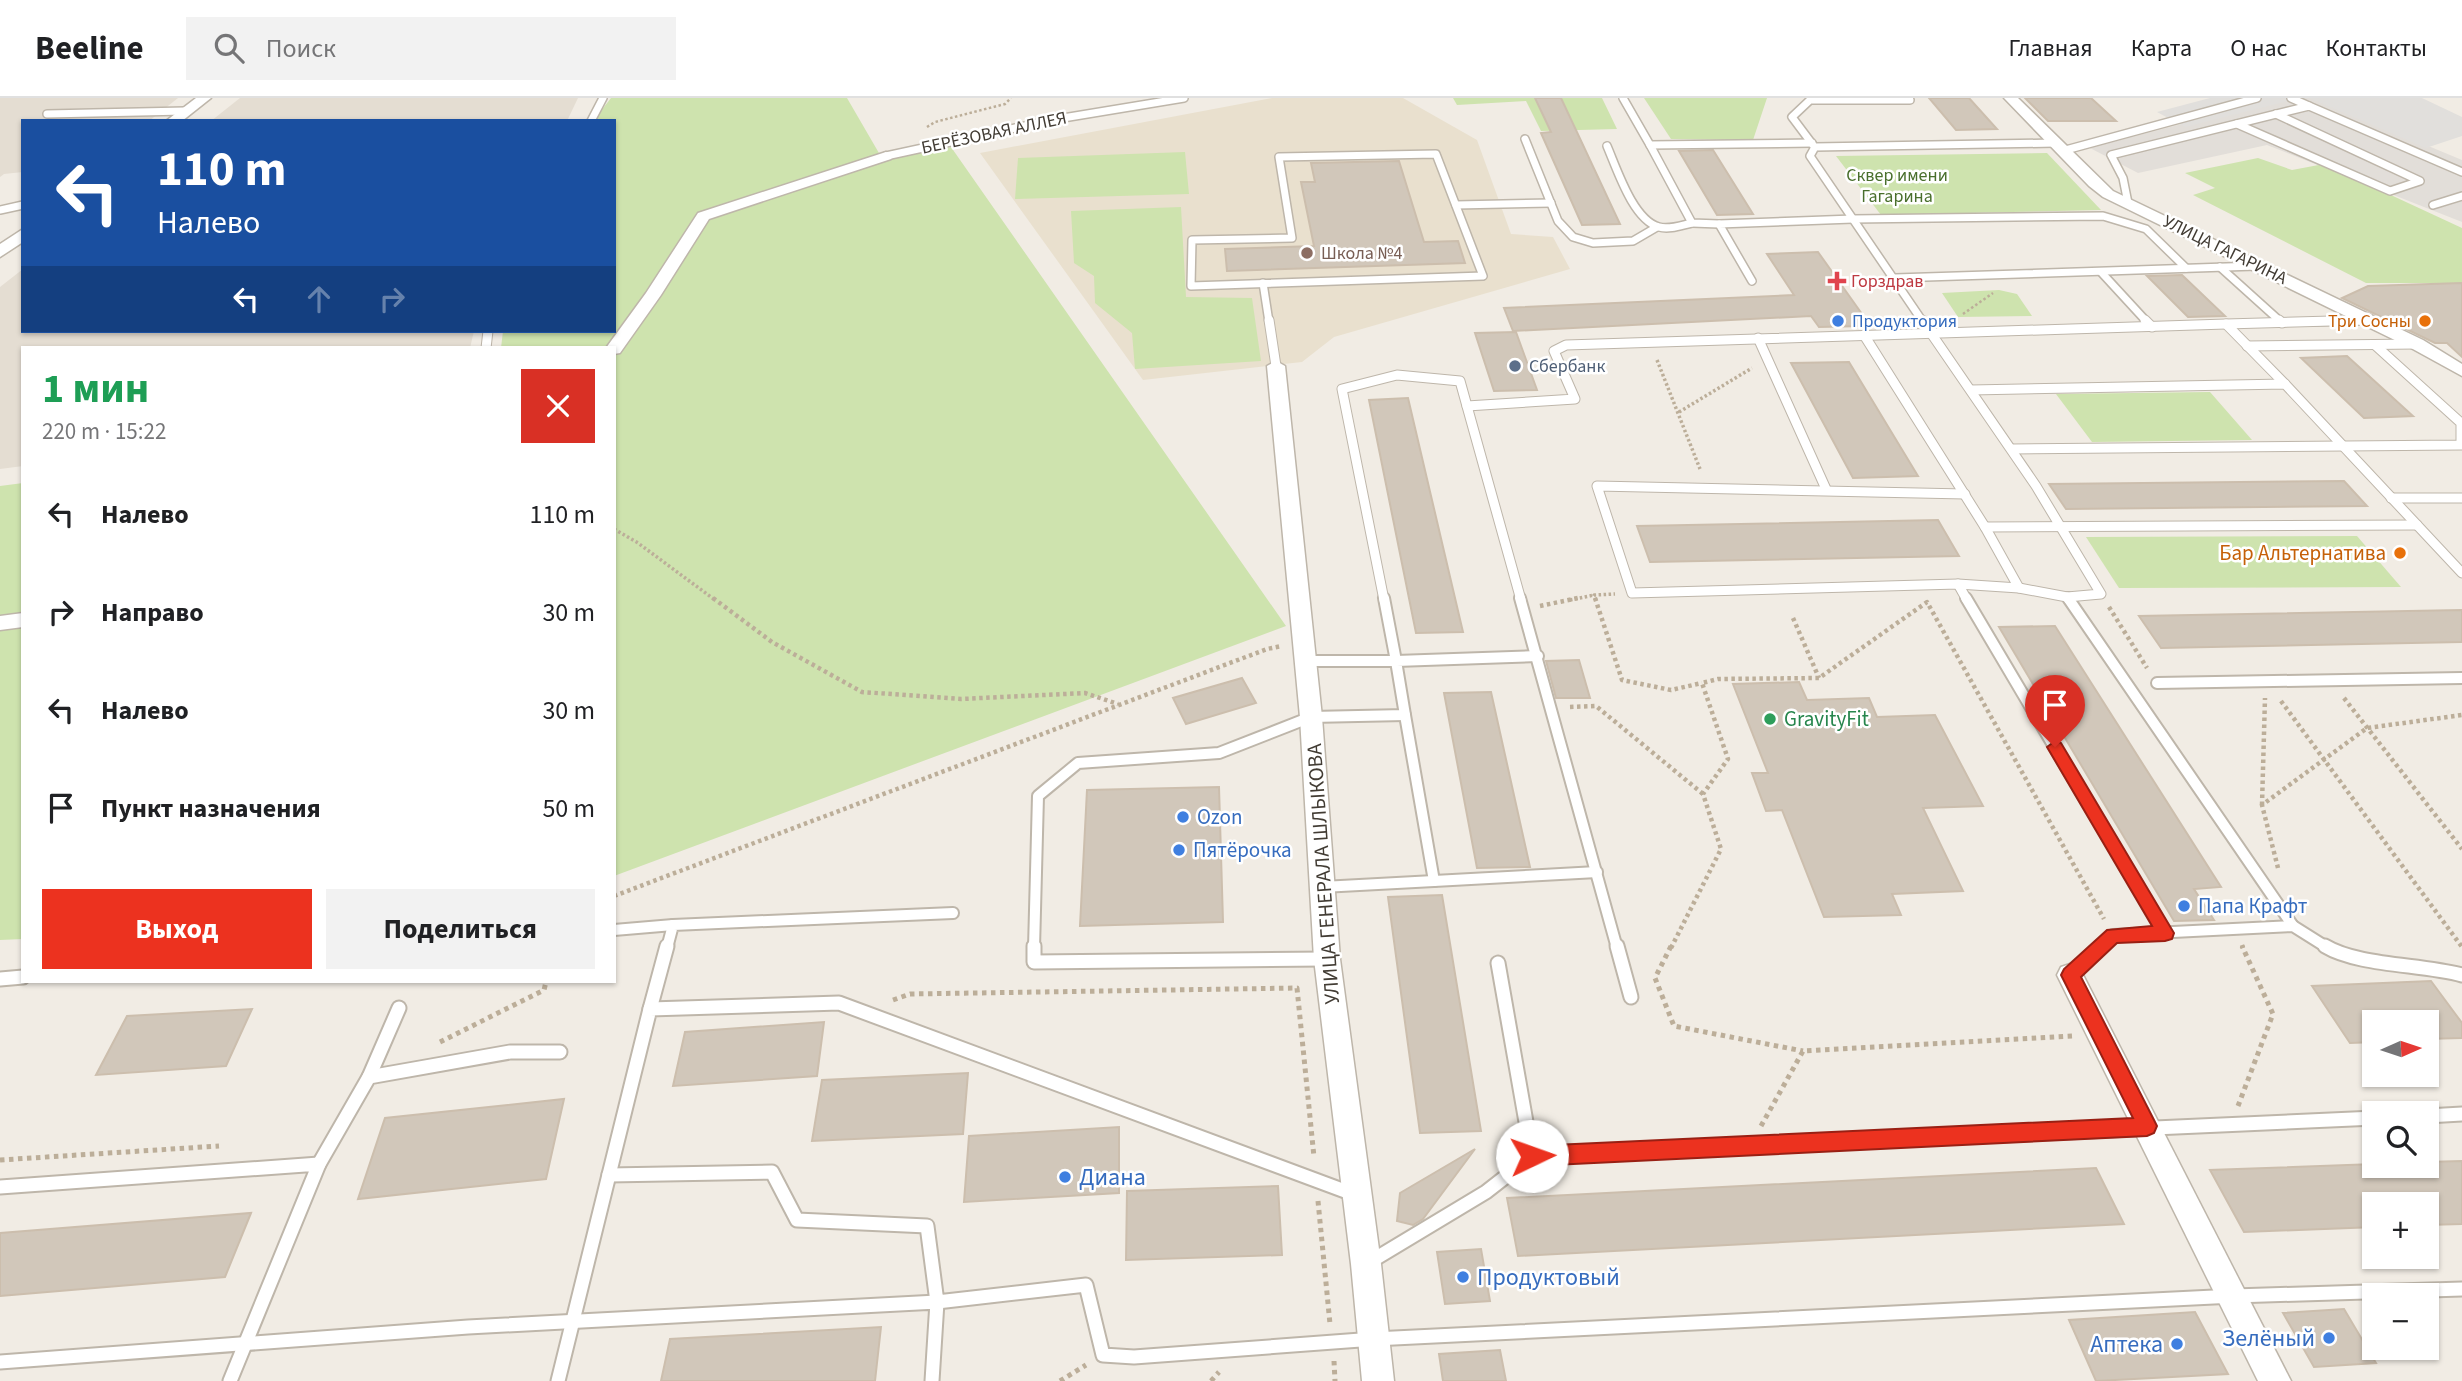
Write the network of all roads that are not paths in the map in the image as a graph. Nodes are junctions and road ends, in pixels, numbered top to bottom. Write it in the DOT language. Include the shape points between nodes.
graph roads {
  1 [pos="204,98"];
  2 [pos="603,98"];
  3 [pos="1184,98"];
  4 [pos="1623,98"];
  5 [pos="1909,98"];
  6 [pos="2011,98"];
  7 [pos="2257,98"];
  8 [pos="2291,98"];
  9 [pos="2309,106"];
  10 [pos="185,111"];
  11 [pos="47,114"];
  12 [pos="2276,114"];
  13 [pos="175,119"];
  14 [pos="592,119"];
  15 [pos="2237,124"];
  16 [pos="1525,139"];
  17 [pos="1650,145"];
  18 [pos="1813,145"];
  19 [pos="1607,146"];
  20 [pos="2059,147"];
  21 [pos="886,156"];
  22 [pos="2462,172"];
  23 [pos="2462,196"];
  24 [pos="1552,203"];
  25 [pos="2128,203"];
  26 [pos="21,205"];
  27 [pos="1456,205"];
  28 [pos="2433,205"];
  29 [pos="0,210"];
  30 [pos="1853,219"];
  31 [pos="1692,223"];
  32 [pos="1719,224"];
  33 [pos="1657,227"];
  34 [pos="21,236"];
  35 [pos="0,252"];
  36 [pos="2258,266"];
  37 [pos="2220,267"];
  38 [pos="2186,268"];
  39 [pos="2101,272"];
  40 [pos="1895,278"];
  41 [pos="1752,281"];
  42 [pos="1263,283"];
  43 [pos="2368,320"];
  44 [pos="2282,323"];
  45 [pos="2226,324"];
  46 [pos="2152,327"];
  47 [pos="1933,334"];
  48 [pos="1864,335"];
  49 [pos="1758,338"];
  50 [pos="2417,344"];
  51 [pos="2375,345"];
  52 [pos="616,346"];
  53 [pos="2247,346"];
  54 [pos="1276,366"];
  55 [pos="2462,371"];
  56 [pos="2285,384"];
  57 [pos="1971,390"];
  58 [pos="1467,406"];
  59 [pos="2345,448"];
  60 [pos="2012,449"];
  61 [pos="1826,489"];
  62 [pos="1965,495"];
  63 [pos="2391,498"];
  64 [pos="2462,498"];
  65 [pos="2417,525"];
  66 [pos="1985,527"];
  67 [pos="2061,527"];
  68 [pos="2462,573"];
  69 [pos="1958,584"];
  70 [pos="2019,588"];
  71 [pos="2067,597"];
  72 [pos="21,620"];
  73 [pos="0,623"];
  74 [pos="1305,652"];
  75 [pos="1538,656"];
  76 [pos="1395,661"];
  77 [pos="2462,678"];
  78 [pos="2157,683"];
  79 [pos="1405,715"];
  80 [pos="1311,717"];
  81 [pos="1597,873"];
  82 [pos="1434,881"];
  83 [pos="1322,887"];
  84 [pos="953,913"];
  85 [pos="673,925"];
  86 [pos="2293,926"];
  87 [pos="616,930"];
  88 [pos="2165,933"];
  89 [pos="1327,959"];
  90 [pos="1498,963"];
  91 [pos="2070,975"];
  92 [pos="2462,975"];
  93 [pos="21,977"];
  94 [pos="0,979"];
  95 [pos="1631,997"];
  96 [pos="399,1008"];
  97 [pos="650,1009"];
  98 [pos="560,1052"];
  99 [pos="369,1077"];
  100 [pos="2462,1114"];
  101 [pos="2439,1115"];
  102 [pos="2362,1118"];
  103 [pos="2147,1126"];
  104 [pos="1532,1156"];
  105 [pos="319,1164"];
  106 [pos="609,1175"];
  107 [pos="0,1187"];
  108 [pos="1357,1196"];
  109 [pos="1366,1264"];
  110 [pos="2462,1289"];
  111 [pos="2234,1296"];
  112 [pos="937,1301"];
  113 [pos="573,1318"];
  114 [pos="1374,1339"];
  115 [pos="247,1340"];
  116 [pos="0,1362"];
  117 [pos="230,1381"];
  118 [pos="558,1381"];
  119 [pos="932,1381"];
  120 [pos="1378,1381"];
  121 [pos="2275,1381"];
  1 -- 10 [label="street"];
  2 -- 14 [label="lane"];
  3 -- 21 [label="lane, БЕРЁЗОВАЯ АЛЛЕЯ"];
  4 -- 17 [label="lane"];
  5 -- 18 [label="lane" via="1810,100 1792,117"];
  6 -- 20 [label="street, УЛИЦА ГАГАРИНА"];
  7 -- 20 [label="lane"];
  8 -- 9 [label="lane"];
  9 -- 12 [label="lane"];
  9 -- 22 [label="lane"];
  10 -- 11 [label="lane"];
  10 -- 13 [label="street"];
  12 -- 15 [label="lane"];
  12 -- 15 [label="lane" via="2420,181 2390,191"];
  15 -- 25 [label="lane" via="2111,155 2123,178"];
  16 -- 24 [label="lane"];
  17 -- 18 [label="lane"];
  17 -- 31 [label="lane"];
  18 -- 20 [label="lane"];
  18 -- 30 [label="lane" via="1811,156"];
  19 -- 33 [label="lane" via="1641,217"];
  20 -- 25 [label="street, УЛИЦА ГАГАРИНА" via="2094,184"];
  21 -- 52 [label="street" via="704,216"];
  23 -- 28 [label="lane"];
  24 -- 27 [label="lane"];
  24 -- 33 [label="lane" via="1558,220 1573,237 1593,243 1633,241"];
  25 -- 36 [label="street, УЛИЦА ГАГАРИНА"];
  26 -- 29 [label="lane"];
  27 -- 42 [label="lane" via="1483,276"];
  27 -- 42 [label="lane" via="1436,154 1279,157 1292,237 1192,240 1191,286"];
  30 -- 32 [label="lane"];
  30 -- 38 [label="lane" via="2103,216 2146,229"];
  30 -- 40 [label="lane"];
  31 -- 32 [label="lane"];
  31 -- 33 [label="lane"];
  32 -- 41 [label="lane"];
  34 -- 35 [label="street"];
  36 -- 37 [label="lane"];
  36 -- 43 [label="street, УЛИЦА ГАГАРИНА"];
  37 -- 38 [label="lane"];
  37 -- 44 [label="lane"];
  38 -- 39 [label="lane"];
  39 -- 40 [label="lane"];
  39 -- 46 [label="lane"];
  40 -- 47 [label="lane"];
  42 -- 54 [label="lane"];
  43 -- 44 [label="lane"];
  43 -- 50 [label="street, УЛИЦА ГАГАРИНА"];
  44 -- 45 [label="lane"];
  45 -- 46 [label="lane"];
  45 -- 53 [label="lane"];
  46 -- 47 [label="lane"];
  47 -- 48 [label="lane"];
  47 -- 57 [label="lane"];
  48 -- 49 [label="lane"];
  48 -- 62 [label="lane"];
  49 -- 58 [label="lane" via="1566,345 1554,351 1575,400"];
  49 -- 61 [label="lane"];
  50 -- 51 [label="lane"];
  50 -- 55 [label="street, УЛИЦА ГАГАРИНА"];
  51 -- 53 [label="lane"];
  51 -- 59 [label="lane" via="2461,423 2461,445"];
  53 -- 56 [label="lane"];
  54 -- 74 [label="street, УЛИЦА ГЕНЕРАЛА ШЛЫКОВА"];
  56 -- 57 [label="lane"];
  56 -- 59 [label="lane"];
  57 -- 60 [label="lane"];
  58 -- 75 [label="lane"];
  58 -- 76 [label="lane" via="1460,381 1396,374 1342,389"];
  59 -- 60 [label="lane"];
  59 -- 63 [label="lane"];
  60 -- 67 [label="lane"];
  61 -- 62 [label="lane"];
  61 -- 69 [label="lane" via="1597,486 1632,593"];
  62 -- 66 [label="lane"];
  63 -- 64 [label="lane"];
  63 -- 65 [label="lane"];
  65 -- 67 [label="lane"];
  65 -- 68 [label="lane"];
  66 -- 67 [label="lane"];
  66 -- 70 [label="lane"];
  67 -- 71 [label="lane" via="2101,594"];
  69 -- 70 [label="lane"];
  69 -- 88 [label="lane"];
  70 -- 71 [label="lane"];
  71 -- 86 [label="lane"];
  72 -- 73 [label="street"];
  74 -- 76 [label="lane"];
  74 -- 80 [label="street, УЛИЦА ГЕНЕРАЛА ШЛЫКОВА"];
  75 -- 76 [label="lane"];
  75 -- 81 [label="lane"];
  76 -- 79 [label="lane"];
  77 -- 78 [label="lane"];
  79 -- 80 [label="lane"];
  79 -- 82 [label="lane"];
  80 -- 83 [label="street, УЛИЦА ГЕНЕРАЛА ШЛЫКОВА"];
  80 -- 89 [label="lane" via="1219,754 1078,763 1038,796 1034,962"];
  81 -- 82 [label="lane"];
  81 -- 95 [label="lane"];
  82 -- 83 [label="lane"];
  83 -- 89 [label="street, УЛИЦА ГЕНЕРАЛА ШЛЫКОВА"];
  84 -- 85 [label="lane"];
  85 -- 87 [label="lane"];
  85 -- 97 [label="lane"];
  86 -- 88 [label="lane"];
  86 -- 92 [label="lane" via="2340,955"];
  88 -- 91 [label="lane" via="2113,935"];
  89 -- 108 [label="street, УЛИЦА ГЕНЕРАЛА ШЛЫКОВА"];
  90 -- 104 [label="lane"];
  91 -- 103 [label="street"];
  93 -- 94 [label="lane"];
  96 -- 99 [label="lane"];
  97 -- 106 [label="lane"];
  97 -- 108 [label="lane" via="839,1003"];
  98 -- 99 [label="lane" via="510,1052"];
  99 -- 105 [label="lane"];
  100 -- 101 [label="lane"];
  102 -- 103 [label="lane"];
  103 -- 104 [label="lane"];
  103 -- 111 [label="street"];
  104 -- 109 [label="lane" via="1486,1192"];
  105 -- 107 [label="lane"];
  105 -- 115 [label="lane"];
  106 -- 112 [label="lane" via="772,1172 797,1220 927,1226"];
  106 -- 113 [label="lane"];
  108 -- 109 [label="street, УЛИЦА ГЕНЕРАЛА ШЛЫКОВА"];
  109 -- 114 [label="street, УЛИЦА ГЕНЕРАЛА ШЛЫКОВА"];
  110 -- 111 [label="lane"];
  111 -- 114 [label="lane"];
  111 -- 121 [label="street"];
  112 -- 113 [label="lane"];
  112 -- 114 [label="lane" via="1087,1285 1103,1355 1134,1357"];
  112 -- 119 [label="lane"];
  113 -- 115 [label="lane"];
  113 -- 118 [label="lane"];
  114 -- 120 [label="street, УЛИЦА ГЕНЕРАЛА ШЛЫКОВА"];
  115 -- 116 [label="lane"];
  115 -- 117 [label="lane"];
}
